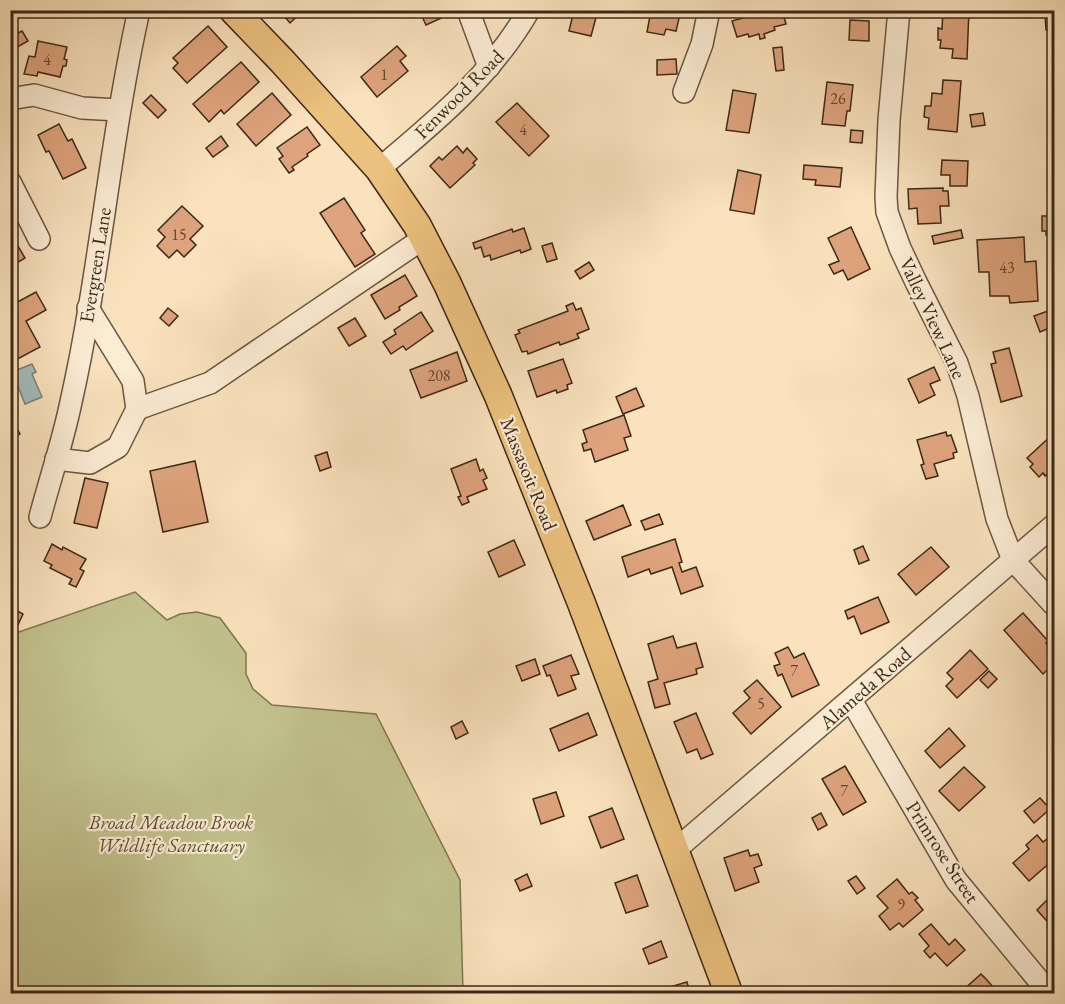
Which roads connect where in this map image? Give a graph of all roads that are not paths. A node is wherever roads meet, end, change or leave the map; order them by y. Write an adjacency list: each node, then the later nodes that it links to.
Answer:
1 (139, 10): 10 (street, Evergreen Lane)
2 (233, 10): 11 (main road, Massasoit Road)
3 (468, 10): 7 (street)
4 (529, 10): 7 (street, Fenwood Road)
5 (709, 10): 8 (street)
6 (899, 10): 20 (street, Valley View Lane)
7 (489, 67): 11 (street, Fenwood Road)
8 (684, 92)
9 (10, 99): 10 (street)
10 (119, 110): 15 (street, Evergreen Lane)
11 (379, 169): 14 (main road, Massasoit Road)
12 (10, 182): 13 (street)
13 (39, 238)
14 (424, 238): 16 (street); 23 (main road, Massasoit Road)
15 (88, 308): 16 (street); 17 (street, Evergreen Lane)
16 (137, 409): 17 (street)
17 (56, 459): 18 (street, Evergreen Lane)
18 (39, 517)
19 (1054, 525): 20 (street, Alameda Road)
20 (1013, 560): 21 (street, Valley View Lane); 22 (street, Alameda Road)
21 (1054, 605)
22 (851, 700): 23 (street, Alameda Road); 25 (street, Primrose Street)
23 (674, 851): 24 (main road, Massasoit Road)
24 (729, 993)
25 (1050, 993)

